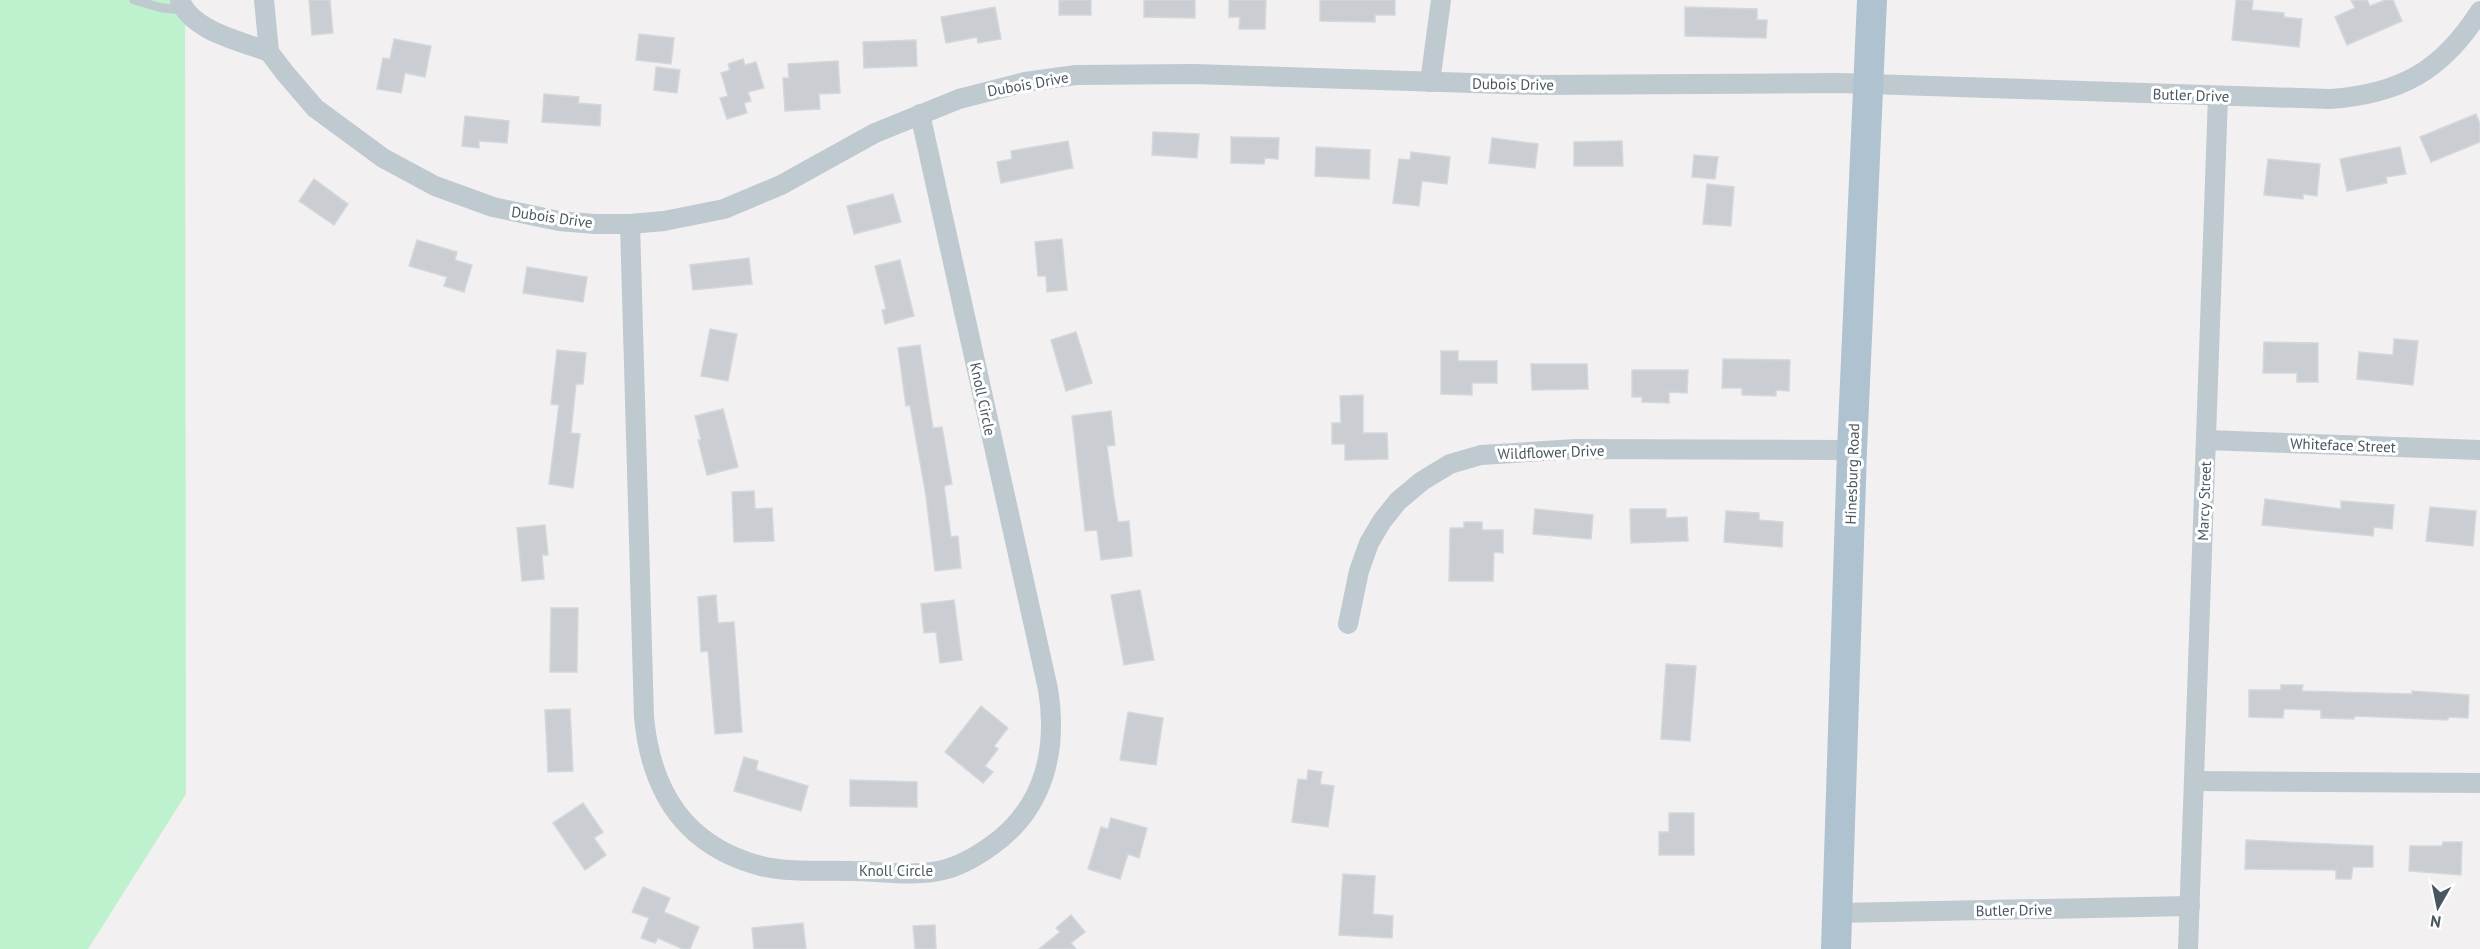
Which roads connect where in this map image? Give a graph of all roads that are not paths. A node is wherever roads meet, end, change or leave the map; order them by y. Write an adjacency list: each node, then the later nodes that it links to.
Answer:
1 (134, 0): 5 (lane)
2 (264, 0): 7 (street)
3 (1441, 0): 8 (street)
4 (1872, 0): 9 (main road, Hinesburg Road)
5 (182, 5): 7 (street)
6 (2480, 11): 10 (street, Butler Drive)
7 (269, 52): 12 (street, Dubois Drive)
8 (1430, 82): 9 (street, Dubois Drive); 11 (street, Dubois Drive)
9 (1869, 86): 10 (street, Butler Drive); 14 (main road, Hinesburg Road)
10 (2218, 96): 13 (street, Marcy Street)
11 (920, 114): 12 (street, Dubois Drive); 12 (street, Knoll Circle)
12 (630, 224)
13 (2206, 440): 15 (street, Whiteface Street); 17 (street, Marcy Street)
14 (1852, 450): 16 (street, Wildflower Drive); 20 (main road, Hinesburg Road)
15 (2480, 450)
16 (1347, 624)
17 (2194, 781): 18 (street); 19 (street, Marcy Street)
18 (2480, 783)
19 (2190, 906): 20 (street, Butler Drive); 22 (street, Marcy Street)
20 (1838, 913): 21 (main road, Hinesburg Road)
21 (1836, 949)
22 (2188, 949)

